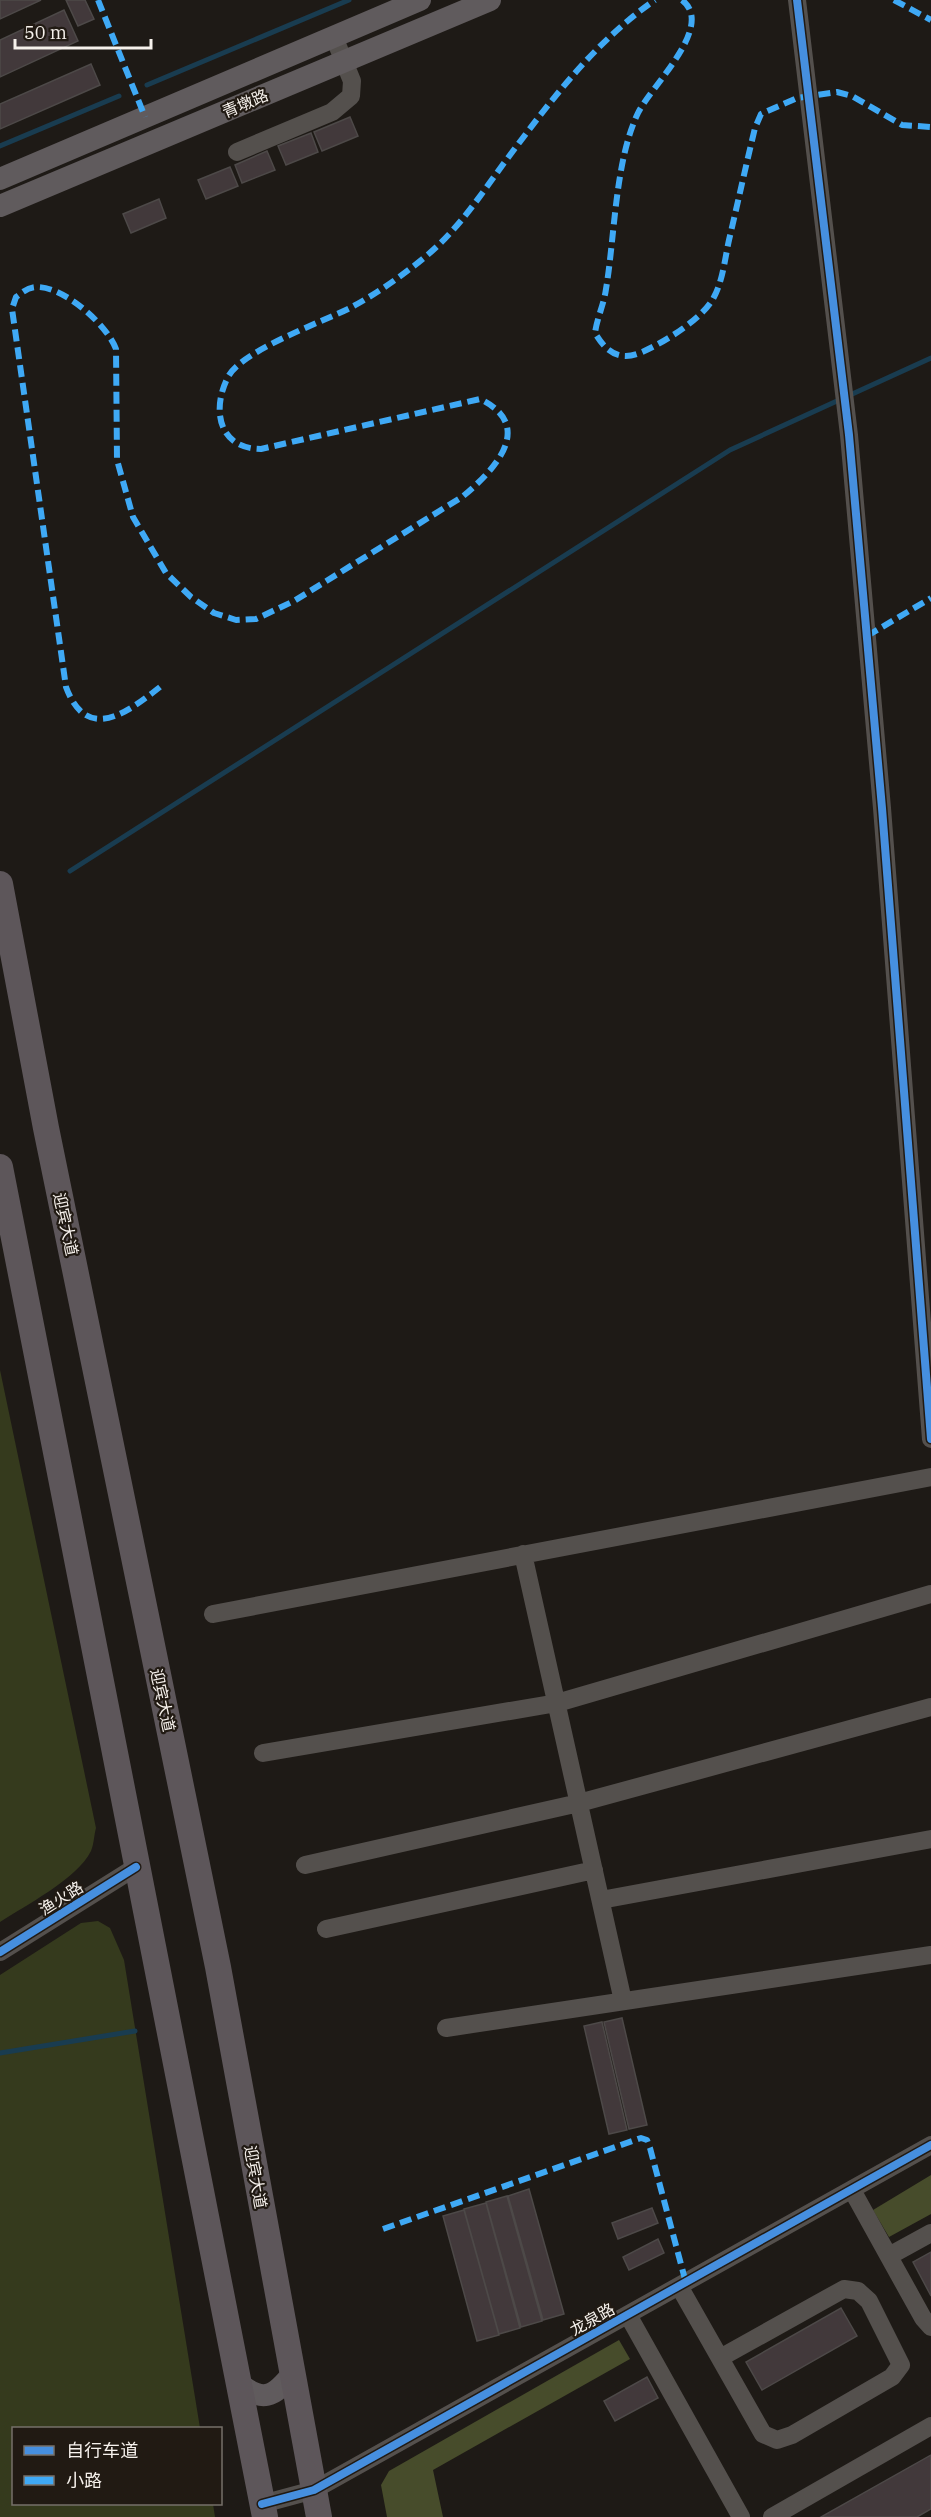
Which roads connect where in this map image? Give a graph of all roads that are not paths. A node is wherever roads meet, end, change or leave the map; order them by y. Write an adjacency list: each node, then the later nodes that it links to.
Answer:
1 (420, 0): 4 (main road, 青墩路)
2 (797, 0): 11 (street)
3 (486, 1): 5 (main road, 青墩路)
4 (334, 37): 5 (street); 7 (main road, 青墩路)
5 (344, 62): 6 (street); 8 (main road, 青墩路)
6 (237, 152)
7 (0, 179)
8 (0, 206)
9 (0, 884): 38 (highway, 迎宾大道)
10 (0, 1167): 22 (highway)
11 (931, 1439)
12 (931, 1477): 13 (street)
13 (524, 1554): 15 (street); 16 (street)
14 (931, 1594): 16 (street)
15 (213, 1614)
16 (557, 1702): 18 (street); 19 (street)
17 (931, 1707): 19 (street)
18 (263, 1753)
19 (579, 1803): 21 (street); 23 (street)
20 (931, 1839): 24 (street)
21 (305, 1865)
22 (136, 1867): 26 (street, 渔火路); 39 (highway)
23 (594, 1870): 24 (street); 25 (street)
24 (601, 1900): 28 (street)
25 (326, 1929)
26 (0, 1952)
27 (931, 1955): 28 (street)
28 (624, 2001): 29 (street)
29 (446, 2028)
30 (931, 2145): 31 (street, 龙泉路)
31 (852, 2190): 33 (street); 34 (street, 龙泉路)
32 (931, 2233): 33 (street)
33 (889, 2256): 36 (street)
34 (679, 2286): 35 (street, 龙泉路); 37 (street)
35 (628, 2315): 41 (street, 龙泉路); 44 (street)
36 (931, 2327)
37 (720, 2358): 37 (street)
38 (292, 2373): 39 (main road); 41 (highway, 迎宾大道)
39 (237, 2382): 42 (highway)
40 (931, 2426): 45 (street)
41 (314, 2490): 42 (street, 龙泉路); 43 (highway, 迎宾大道)
42 (263, 2511)
43 (319, 2517)
44 (741, 2517)
45 (772, 2517)

